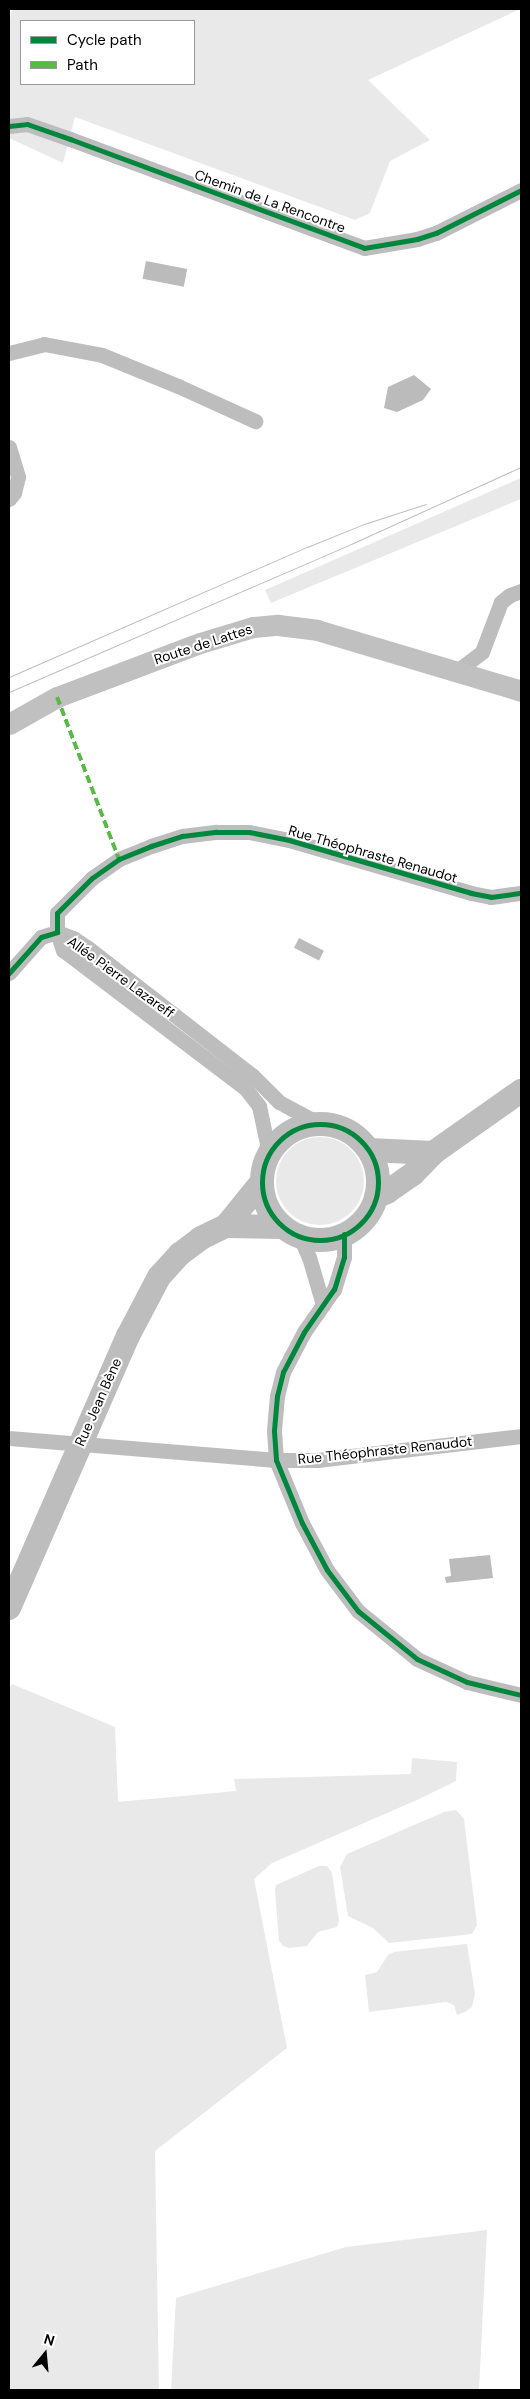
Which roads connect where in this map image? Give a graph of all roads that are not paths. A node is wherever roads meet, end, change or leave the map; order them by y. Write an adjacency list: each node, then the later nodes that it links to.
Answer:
1 (9, 126): 2 (street, Chemin de La Rencontre)
2 (521, 190)
3 (9, 353): 4 (street)
4 (255, 421)
5 (9, 447): 6 (street)
6 (9, 500)
7 (521, 591): 8 (street)
8 (457, 671): 9 (street, Route de Lattes); 10 (street, Route de Lattes)
9 (521, 691)
10 (9, 724)
11 (521, 893): 12 (street, Rue Théophraste Renaudot)
12 (57, 932): 13 (street); 14 (street, Allée Pierre Lazareff)
13 (9, 973)
14 (218, 1059): 16 (street, Allée Pierre Lazareff); 18 (street, Allée Pierre Lazareff)
15 (521, 1091): 19 (main road)
16 (318, 1123): 17 (main road); 18 (main road)
17 (369, 1150): 19 (main road); 21 (main road)
18 (269, 1153): 20 (main road)
19 (433, 1153): 21 (main road)
20 (261, 1183): 22 (main road, Rue Jean Bène); 23 (main road)
21 (376, 1197): 24 (main road)
22 (226, 1226): 23 (main road, Rue Jean Bène); 29 (main road, Rue Jean Bène)
23 (291, 1231): 24 (main road); 25 (street)
24 (344, 1234): 25 (street)
25 (323, 1305): 28 (street)
26 (521, 1436): 28 (street, Rue Théophraste Renaudot)
27 (9, 1438): 28 (street, Rue Théophraste Renaudot)
28 (276, 1460): 30 (street)
29 (9, 1608)
30 (521, 1695)

